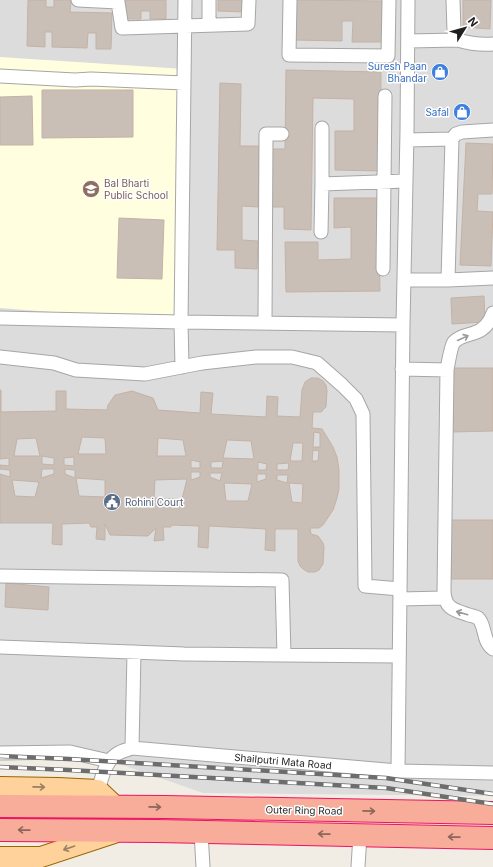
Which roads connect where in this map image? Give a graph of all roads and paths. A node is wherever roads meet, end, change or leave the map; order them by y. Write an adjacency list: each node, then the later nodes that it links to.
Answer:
1 (78, 0): 10 (street)
2 (185, 0): 10 (street)
3 (209, 0): 9 (street)
4 (249, 0): 9 (street)
5 (290, 0): 6 (street)
6 (389, 0)
7 (408, 0): 12 (street)
8 (453, 0): 11 (street)
9 (209, 25): 10 (street)
10 (185, 27): 15 (street)
11 (458, 40): 12 (street); 13 (street)
12 (408, 41): 21 (street)
13 (493, 44)
14 (0, 76): 15 (street)
15 (184, 83): 32 (street)
16 (385, 96): 23 (street)
17 (322, 128): 24 (street)
18 (493, 130): 20 (street)
19 (282, 134): 33 (street)
20 (452, 139): 21 (street); 29 (street)
21 (407, 140): 22 (street)
22 (406, 181): 23 (street); 28 (street)
23 (384, 182): 24 (street); 26 (street)
24 (322, 184): 25 (street)
25 (321, 232)
26 (383, 269)
27 (493, 278): 29 (street)
28 (404, 280): 29 (street); 34 (street)
29 (448, 280)
30 (493, 313): 38 (street, one-way to 30)
31 (0, 318): 32 (street)
32 (181, 322): 33 (street); 36 (street)
33 (266, 323): 34 (street)
34 (403, 325): 37 (street)
35 (0, 357): 36 (street)
36 (182, 367): 40 (street)
37 (402, 369): 38 (street); 40 (street)
38 (447, 370): 41 (street)
39 (0, 576): 45 (street)
40 (400, 594): 41 (street); 46 (street)
41 (444, 598): 43 (street, one-way to 41)
42 (0, 647): 44 (street)
43 (493, 649)
44 (134, 652): 45 (street); 47 (street)
45 (284, 655): 46 (street)
46 (399, 656): 50 (street)
47 (132, 748): 49 (street, Shailputri Mata Road); 50 (street, Shailputri Mata Road)
48 (0, 753): 49 (street)
49 (109, 760): 53 (street)
50 (398, 771): 51 (street, Shailputri Mata Road)
51 (493, 773)
52 (0, 787): 53 (main road, one-way to 53)
53 (98, 790): 55 (main road)
54 (0, 806): 55 (highway, Outer Ring Road)
55 (116, 807): 56 (highway, Outer Ring Road, one-way to 56)
56 (493, 813)
57 (0, 830): 58 (highway, one-way to 57)
58 (119, 831): 59 (highway); 62 (main road, one-way to 62)
59 (201, 832): 60 (highway, one-way to 59); 63 (street)
60 (360, 835): 61 (highway, one-way to 60); 64 (street)
61 (493, 838)
62 (0, 857)
63 (203, 867)
64 (358, 867)

